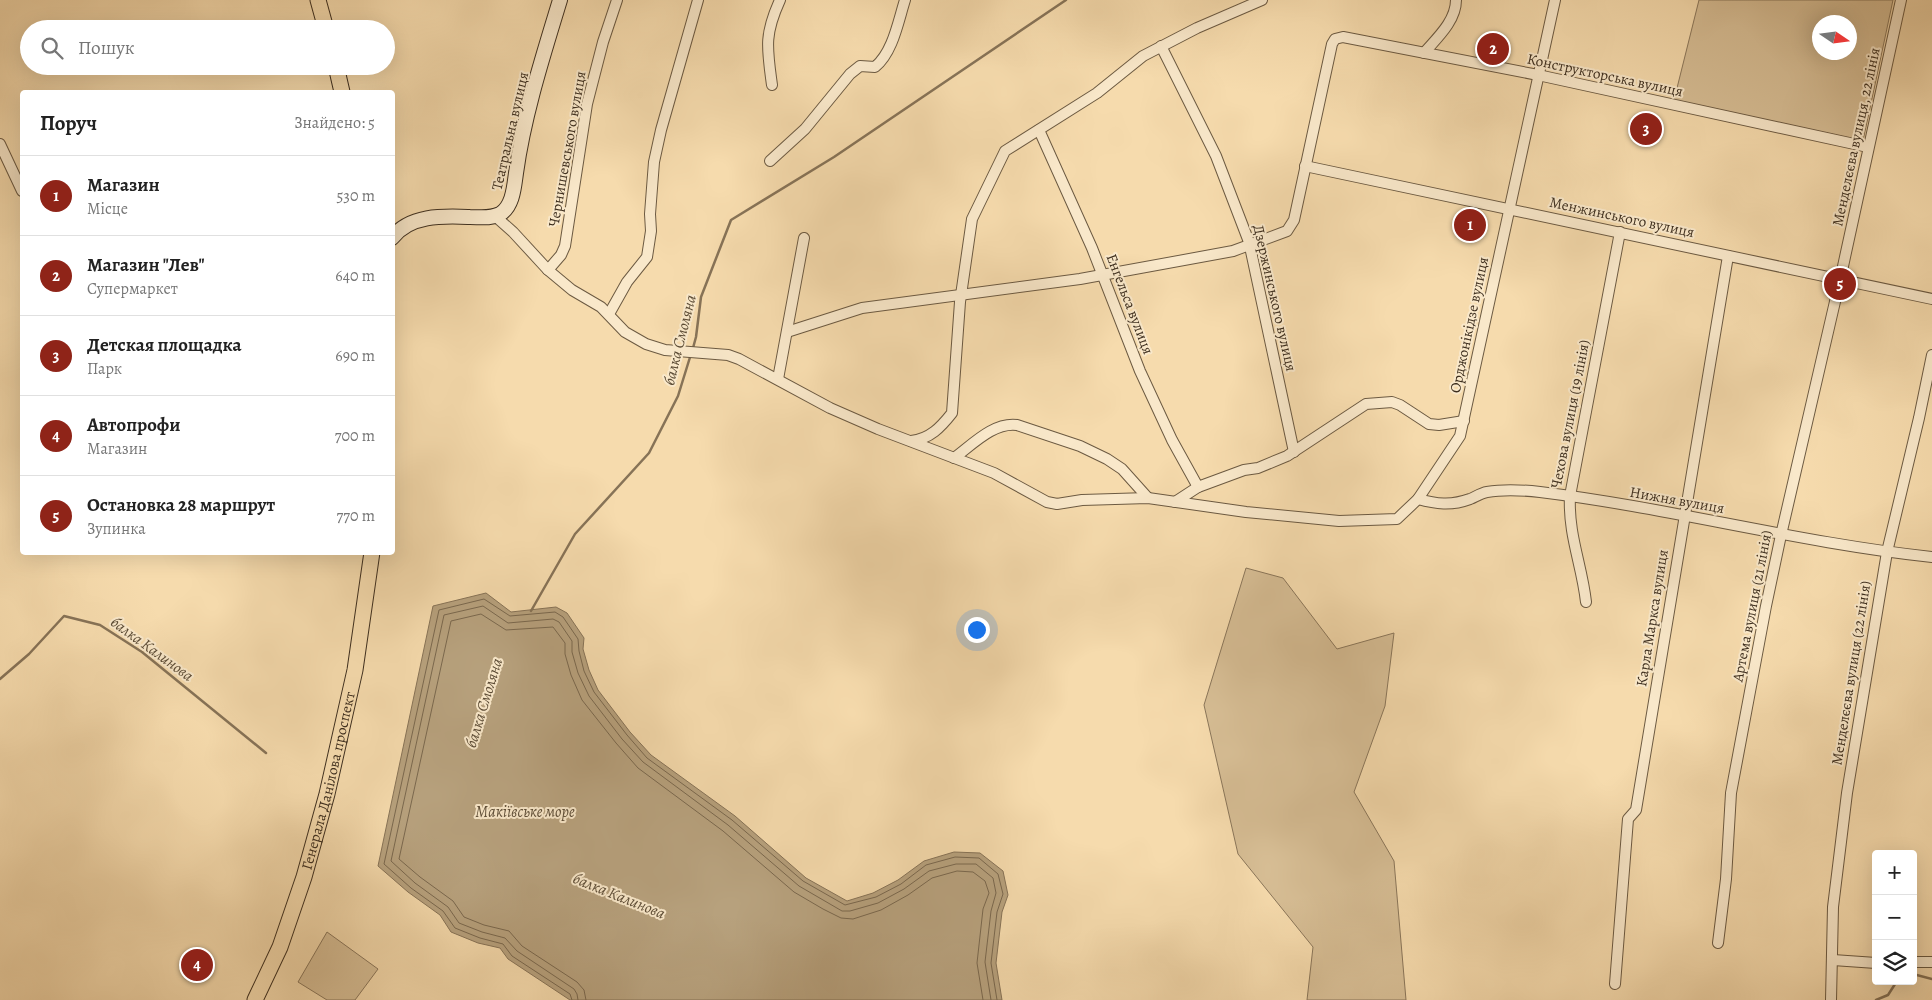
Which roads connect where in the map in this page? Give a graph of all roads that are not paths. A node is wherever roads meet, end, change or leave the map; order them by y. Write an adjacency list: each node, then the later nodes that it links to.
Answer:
1 (318, 0): 11 (main road)
2 (560, 0): 25 (street, Театральна вулиця)
3 (618, 0): 31 (street, Чернишевського вулиця)
4 (698, 0): 36 (street)
5 (780, 0): 16 (street)
6 (905, 0): 21 (street)
7 (1262, 0): 12 (street)
8 (1456, 0): 13 (street)
9 (1555, 0): 15 (street, Орджонікідзе вулиця)
10 (1901, 0): 20 (street, Менделєєва вулиця, 22 лінія)
11 (324, 20)
12 (1161, 46): 18 (street); 29 (street, Дзержинського вулиця)
13 (1424, 53): 15 (street, Конструкторська вулиця); 22 (street, Конструкторська вулиця)
14 (338, 75): 17 (main road)
15 (1538, 75): 20 (street, Конструкторська вулиця); 24 (street, Орджонікідзе вулиця)
16 (772, 84)
17 (342, 90)
18 (1039, 130): 32 (street, Енгельса вулиця); 34 (street)
19 (0, 144): 23 (street)
20 (1868, 147): 33 (street, Менделєєва вулиця, 22 лінія)
21 (770, 161)
22 (1306, 166): 24 (street, Менжинського вулиця); 29 (street)
23 (20, 187)
24 (1510, 208): 26 (street, Менжинського вулиця); 40 (street, Орджонікідзе вулиця)
25 (495, 216): 27 (street); 31 (street, Орджонікідзе вулиця)
26 (1620, 232): 30 (street, Менжинського вулиця); 45 (street, Чехова вулиця (19 лiнiя))
27 (395, 235)
28 (804, 238): 37 (street)
29 (1250, 244): 32 (street); 42 (street, Дзержинського вулиця)
30 (1728, 256): 33 (street, Менжинського вулиця); 49 (street, Карла Маркса вулиця)
31 (548, 270): 36 (street, Орджонікідзе вулиця)
32 (1102, 274): 34 (street); 44 (street, Енгельса вулиця)
33 (1840, 280): 35 (street, Менжинського вулиця); 50 (street, Артема вулиця (21 лiнiя))
34 (961, 294): 37 (street); 41 (street)
35 (1932, 299)
36 (609, 314): 39 (street, Орджонікідзе вулиця)
37 (787, 332): 39 (street)
38 (1932, 355): 51 (street, Менделєєва вулиця (22 лiнiя))
39 (778, 379): 41 (street, Орджонікідзе вулиця)
40 (1464, 421): 42 (street); 47 (street, Орджонікідзе вулиця)
41 (911, 441): 43 (street, Орджонікідзе вулиця)
42 (1294, 452): 44 (street)
43 (954, 458): 46 (street, Орджонікідзе вулиця); 46 (street)
44 (1198, 487): 48 (street)
45 (1570, 496): 47 (street, Нижня вулиця); 49 (street, Нижня вулиця); 54 (street, Чехова вулиця (19 лiнiя))
46 (1148, 498): 48 (street, Орджонікідзе вулиця)
47 (1418, 499): 48 (street, Орджонікідзе вулиця)
48 (1175, 502)
49 (1684, 516): 50 (street, Нижня вулиця); 60 (street, Карла Маркса вулиця)
50 (1781, 535): 51 (street, Нижня вулиця); 55 (street, Артема вулиця (21 лiнiя))
51 (1887, 552): 53 (street, Нижня вулиця); 56 (street, Менделєєва вулиця (22 лiнiя))
52 (372, 555): 61 (main road, Генерала Данілова проспект)
53 (1932, 557)
54 (1586, 602)
55 (1718, 943)
56 (1833, 960): 59 (street); 62 (street, Менделєєва вулиця (22 лiнiя))
57 (1917, 962): 58 (street)
58 (1932, 962)
59 (1872, 963)
60 (1615, 984)
61 (255, 1000)
62 (1830, 1000)

